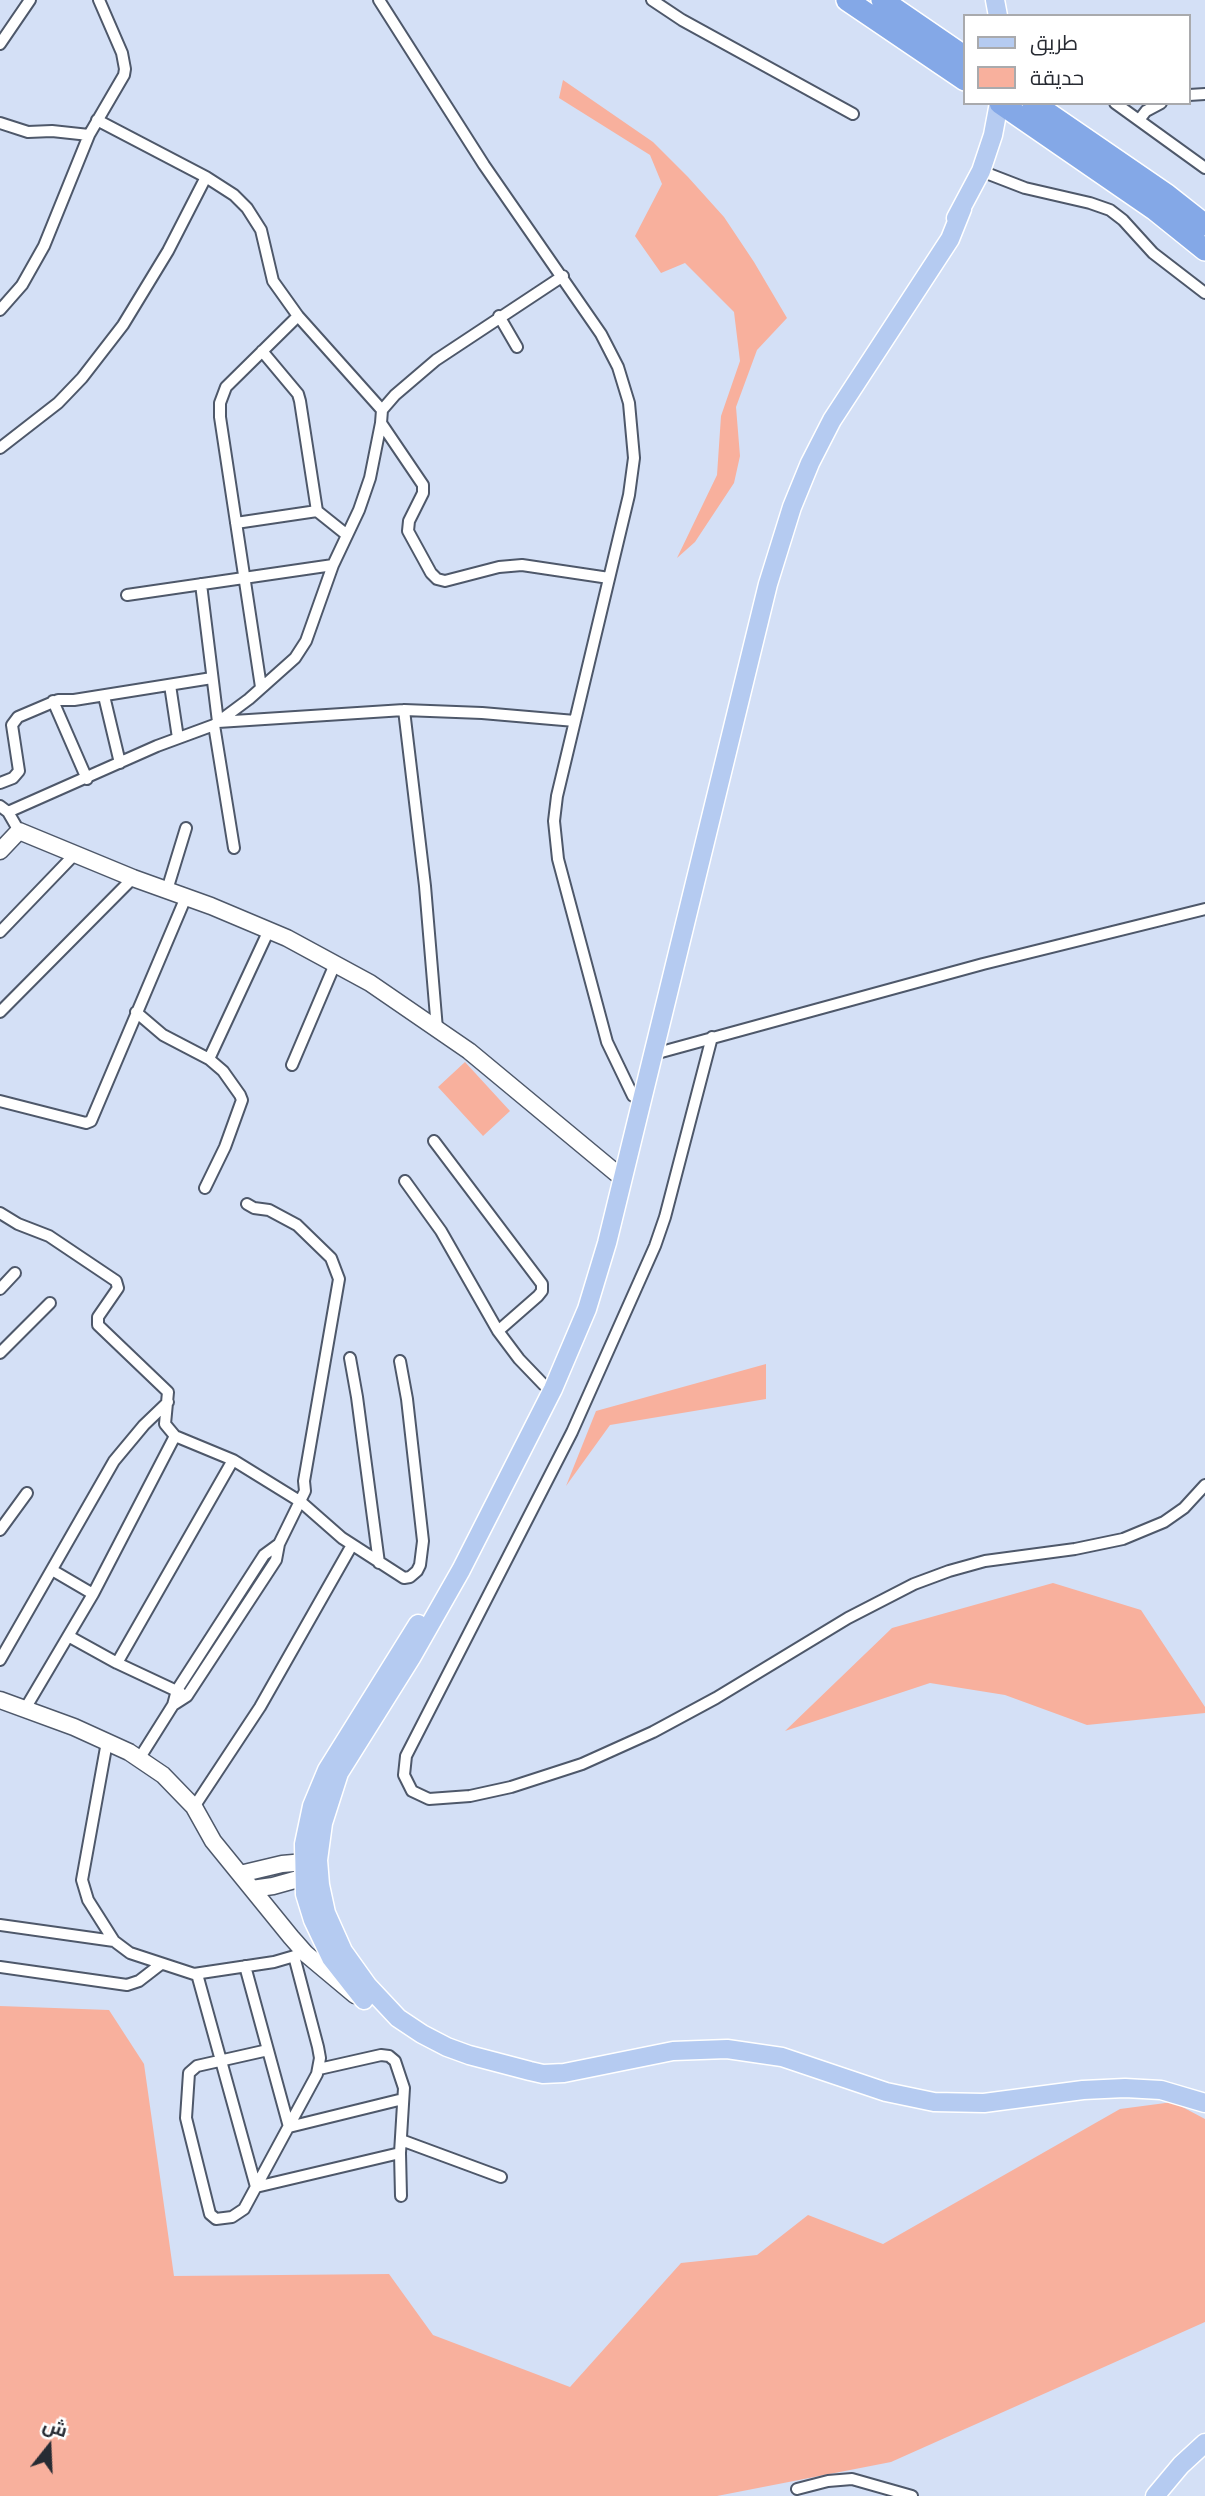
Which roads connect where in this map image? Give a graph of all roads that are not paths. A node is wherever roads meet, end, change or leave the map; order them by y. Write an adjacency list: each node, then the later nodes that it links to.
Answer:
1 (30, 0): 7 (street)
2 (99, 0): 16 (street)
3 (379, 0): 26 (street)
4 (652, 0): 15 (street)
5 (847, 0): 9 (highway)
6 (882, 0): 8 (highway)
7 (0, 44)
8 (964, 56)
9 (964, 79)
10 (999, 105): 21 (main road)
11 (1002, 105): 25 (highway)
12 (1036, 105): 24 (highway)
13 (1118, 105): 17 (street)
14 (1157, 105): 17 (street)
15 (853, 114)
16 (97, 120): 19 (street); 22 (street)
17 (1139, 120): 20 (street)
18 (0, 123): 19 (street)
19 (89, 135): 28 (street)
20 (1205, 168)
21 (981, 171): 23 (main road); 27 (street)
22 (206, 177): 29 (street); 35 (street)
23 (962, 209): 72 (main road); 75 (main road)
24 (1205, 225)
25 (1205, 250)
26 (563, 276): 30 (street); 41 (street)
27 (1205, 293)
28 (0, 310)
29 (298, 316): 32 (street); 33 (street)
30 (499, 316): 31 (street); 33 (street)
31 (517, 347)
32 (262, 351): 36 (street); 37 (street)
33 (382, 410): 34 (street)
34 (381, 424): 38 (street); 41 (street)
35 (0, 448)
36 (317, 511): 37 (street); 38 (street)
37 (236, 523): 40 (street)
38 (347, 536): 39 (street)
39 (333, 565): 40 (street); 46 (street)
40 (244, 577): 42 (street); 46 (street)
41 (609, 578): 50 (street)
42 (201, 584): 43 (street); 44 (street)
43 (127, 596)
44 (212, 678): 45 (street); 51 (street)
45 (170, 685): 47 (street); 52 (street)
46 (261, 687): 51 (street)
47 (104, 696): 48 (street); 53 (street)
48 (54, 701): 54 (street); 55 (street)
49 (404, 710): 50 (street); 51 (street); 70 (street)
50 (575, 721): 75 (street)
51 (216, 724): 52 (street); 58 (street)
52 (178, 738): 53 (street)
53 (120, 763): 54 (street)
54 (87, 779): 56 (street)
55 (0, 783)
56 (12, 815): 59 (street); 60 (street)
57 (186, 828): 62 (street)
58 (234, 848)
59 (0, 850)
60 (75, 853): 61 (street); 66 (street)
61 (133, 878): 62 (street); 68 (street)
62 (167, 890): 63 (street)
63 (186, 897): 65 (street); 69 (street)
64 (1205, 909): 71 (street)
65 (268, 930): 67 (street); 73 (street)
66 (0, 932)
67 (335, 964): 70 (street); 74 (street)
68 (0, 1012)
69 (136, 1012): 73 (street); 76 (street)
70 (438, 1029): 79 (street)
71 (712, 1037): 72 (street); 96 (street)
72 (654, 1054): 113 (main road)
73 (209, 1059): 82 (street)
74 (292, 1065)
75 (633, 1096): 78 (main road)
76 (0, 1101)
77 (434, 1141): 88 (street)
78 (621, 1153): 79 (street); 80 (main road)
79 (598, 1158): 80 (street)
80 (616, 1173): 92 (main road)
81 (405, 1181): 88 (street)
82 (205, 1188)
83 (247, 1204): 98 (street)
84 (0, 1213): 93 (street)
85 (15, 1273): 86 (street)
86 (0, 1289)
87 (50, 1303): 89 (street)
88 (498, 1331): 92 (street)
89 (0, 1353)
90 (350, 1359): 101 (street)
91 (400, 1361): 101 (street)
92 (544, 1385): 113 (main road)
93 (168, 1402): 94 (street); 102 (street)
94 (175, 1436): 95 (street); 103 (street)
95 (233, 1460): 98 (street); 106 (street)
96 (1205, 1485)
97 (27, 1493): 99 (street)
98 (300, 1502): 100 (street); 107 (street)
99 (0, 1530)
100 (352, 1545): 101 (street); 112 (street)
101 (379, 1563)
102 (52, 1570): 103 (street); 105 (street)
103 (93, 1594): 104 (street)
104 (70, 1637): 106 (street); 109 (street)
105 (0, 1660)
106 (117, 1663): 107 (street)
107 (182, 1693): 111 (street)
108 (0, 1700): 109 (street)
109 (25, 1709): 110 (street)
110 (107, 1742): 111 (street); 117 (street)
111 (139, 1759): 112 (street)
112 (194, 1808): 114 (street)
113 (311, 1868): 114 (street); 115 (street); 123 (main road); 127 (main road)
114 (240, 1874): 115 (street)
115 (252, 1889): 118 (street)
116 (0, 1924): 117 (street)
117 (114, 1941): 119 (street)
118 (300, 1955): 120 (street); 123 (street); 126 (street)
119 (162, 1964): 121 (street); 122 (street)
120 (245, 1965): 122 (street); 124 (street)
121 (0, 1967)
122 (197, 1974): 125 (street)
123 (369, 2005): 127 (main road)
124 (268, 2050): 125 (street); 130 (street)
125 (220, 2061): 134 (street); 134 (street)
126 (318, 2069): 128 (street); 130 (street)
127 (530, 2071): 129 (main road)
128 (403, 2099): 130 (street); 131 (street)
129 (1205, 2102)
130 (289, 2127): 134 (street)
131 (401, 2140): 132 (street); 133 (street)
132 (400, 2154): 134 (street); 135 (street)
133 (501, 2177)
134 (256, 2187)
135 (401, 2196)
136 (1205, 2443): 139 (main road)
137 (797, 2489): 138 (street)
138 (912, 2496)
139 (1155, 2496)

